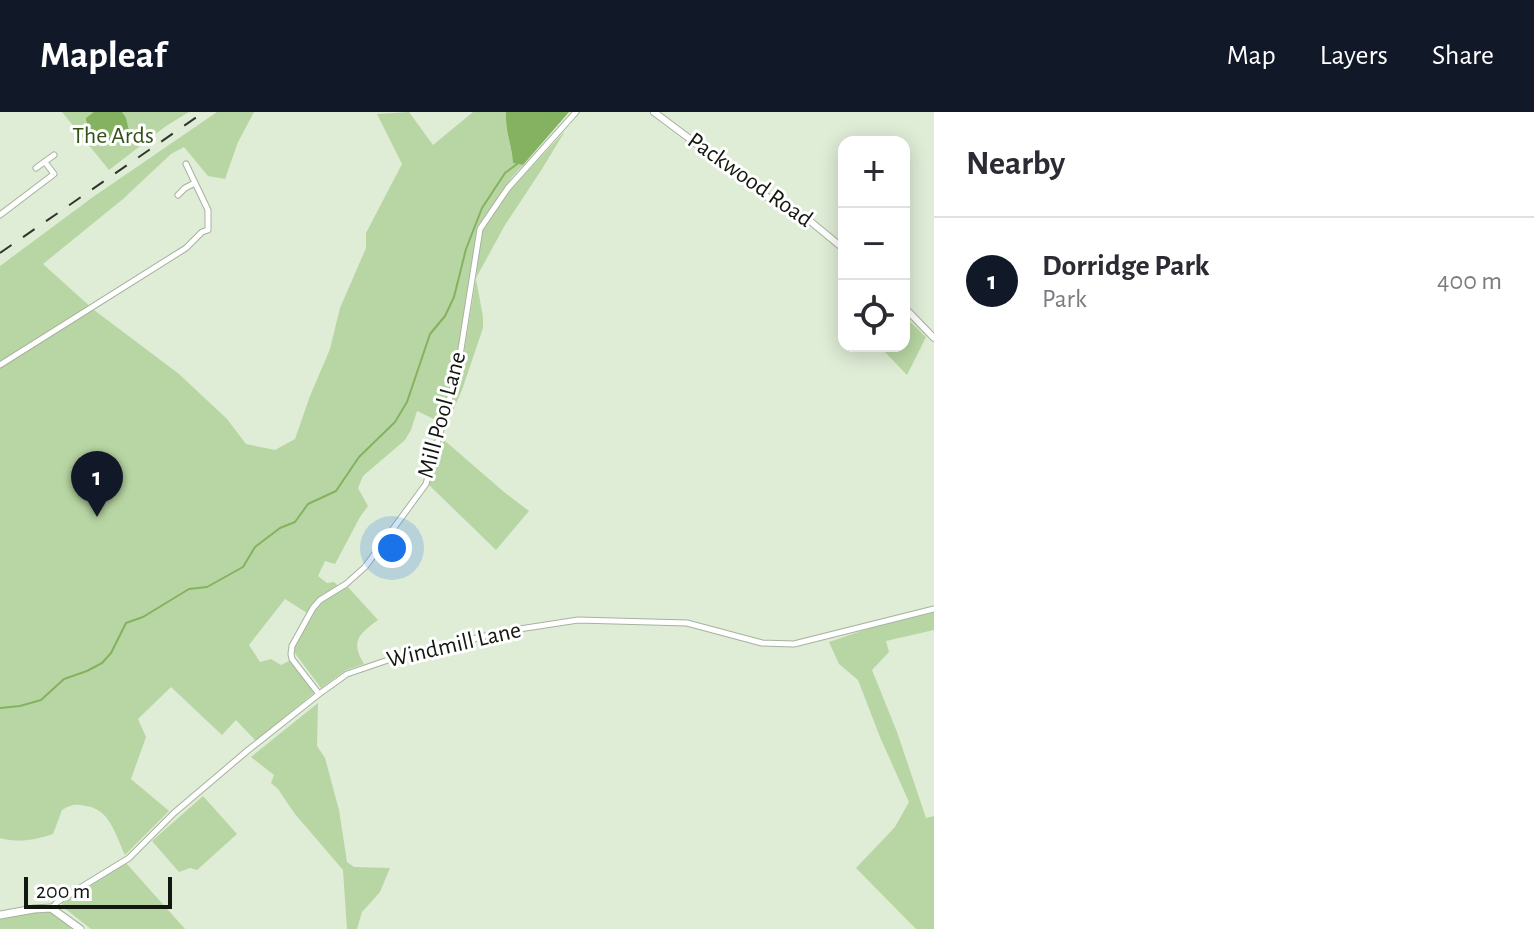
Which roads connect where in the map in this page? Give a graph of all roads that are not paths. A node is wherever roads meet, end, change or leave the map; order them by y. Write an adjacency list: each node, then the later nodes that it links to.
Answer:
1 (576, 112): 15 (street, Mill Pool Lane)
2 (654, 112): 10 (street, Packwood Road)
3 (54, 155): 4 (street)
4 (45, 162): 6 (street); 9 (street)
5 (186, 164): 7 (street)
6 (36, 168)
7 (195, 183): 8 (street); 13 (street)
8 (178, 195)
9 (0, 215)
10 (838, 244)
11 (910, 313): 12 (street)
12 (934, 338)
13 (0, 365)
14 (934, 609): 15 (street, Windmill Lane)
15 (319, 694): 16 (street, Windmill Lane)
16 (51, 908): 17 (main road); 18 (main road)
17 (0, 915)
18 (80, 929)

